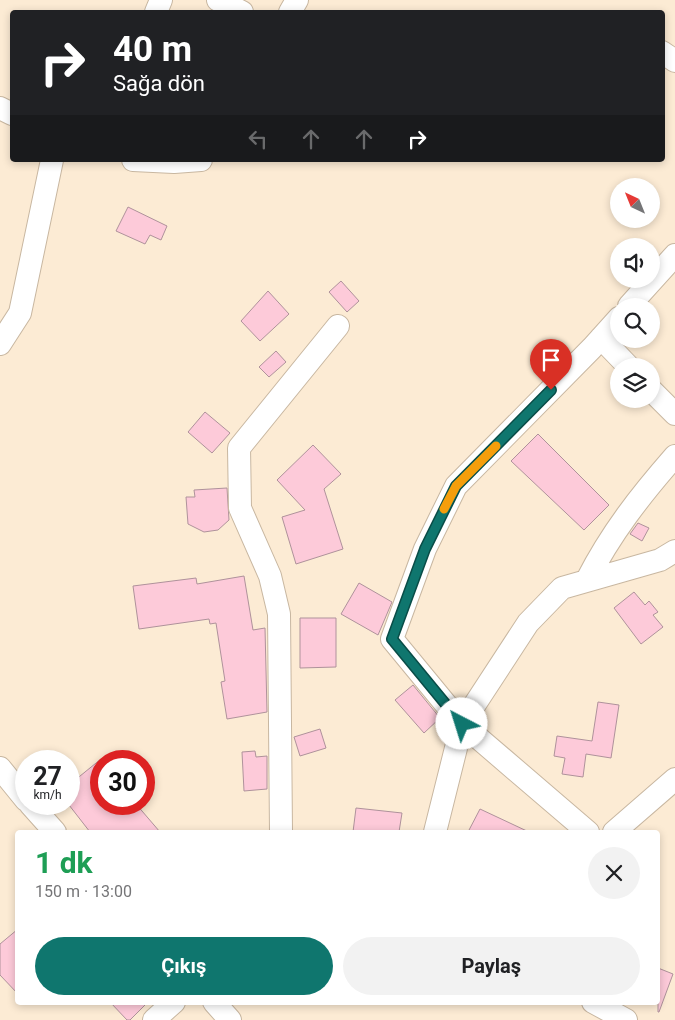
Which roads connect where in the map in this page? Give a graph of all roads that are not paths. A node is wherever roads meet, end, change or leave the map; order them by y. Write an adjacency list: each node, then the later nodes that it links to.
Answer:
1 (218, 0): 2 (street)
2 (238, 10)
3 (665, 54): 4 (street)
4 (675, 62)
5 (52, 162): 11 (street)
6 (675, 254): 7 (street)
7 (636, 298)
8 (338, 326): 24 (street)
9 (610, 328): 10 (street)
10 (601, 338): 12 (street); 18 (street)
11 (0, 344)
12 (620, 358)
13 (660, 399): 14 (street)
14 (675, 414)
15 (675, 456): 17 (street)
16 (675, 551): 17 (street)
17 (587, 580): 18 (street)
18 (462, 724): 25 (street); 26 (street)
19 (0, 768): 21 (street)
20 (675, 779): 27 (street)
21 (15, 786)
22 (40, 815): 23 (street)
23 (53, 830)
24 (281, 830)
25 (436, 830)
26 (586, 830)
27 (616, 830)
28 (171, 1005): 31 (street)
29 (217, 1005): 32 (street)
30 (598, 1005): 33 (street)
31 (154, 1020)
32 (230, 1020)
33 (626, 1020)

